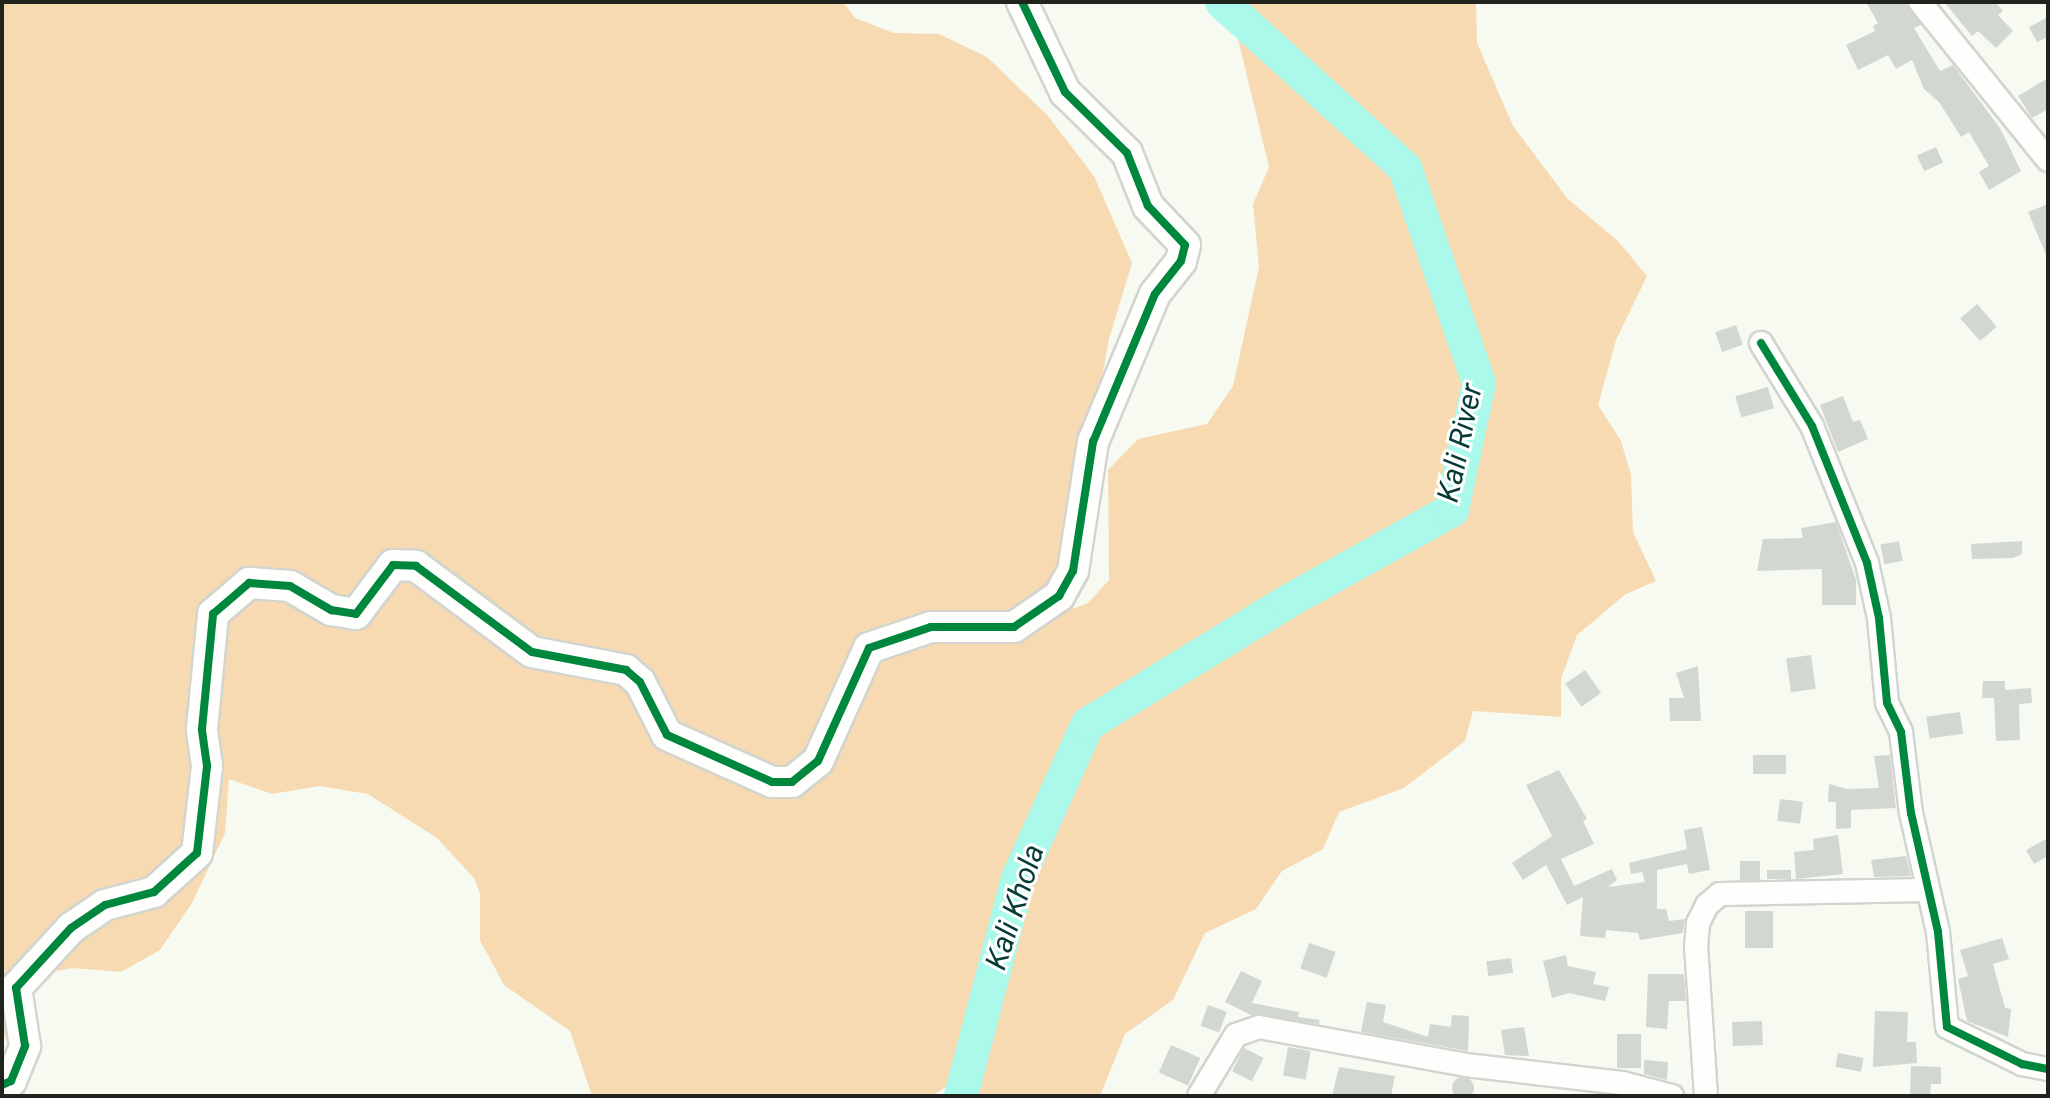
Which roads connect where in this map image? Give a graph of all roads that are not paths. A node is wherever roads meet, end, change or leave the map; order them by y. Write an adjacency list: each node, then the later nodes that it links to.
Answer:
1 (1022, 2): 7 (street)
2 (1920, 2): 3 (street)
3 (2048, 160)
4 (1761, 343): 5 (street)
5 (1927, 890): 6 (street); 11 (street)
6 (2048, 1069)
7 (2, 1085)
8 (1622, 1090): 9 (street); 10 (street)
9 (1199, 1096)
10 (1672, 1096)
11 (1706, 1096)

